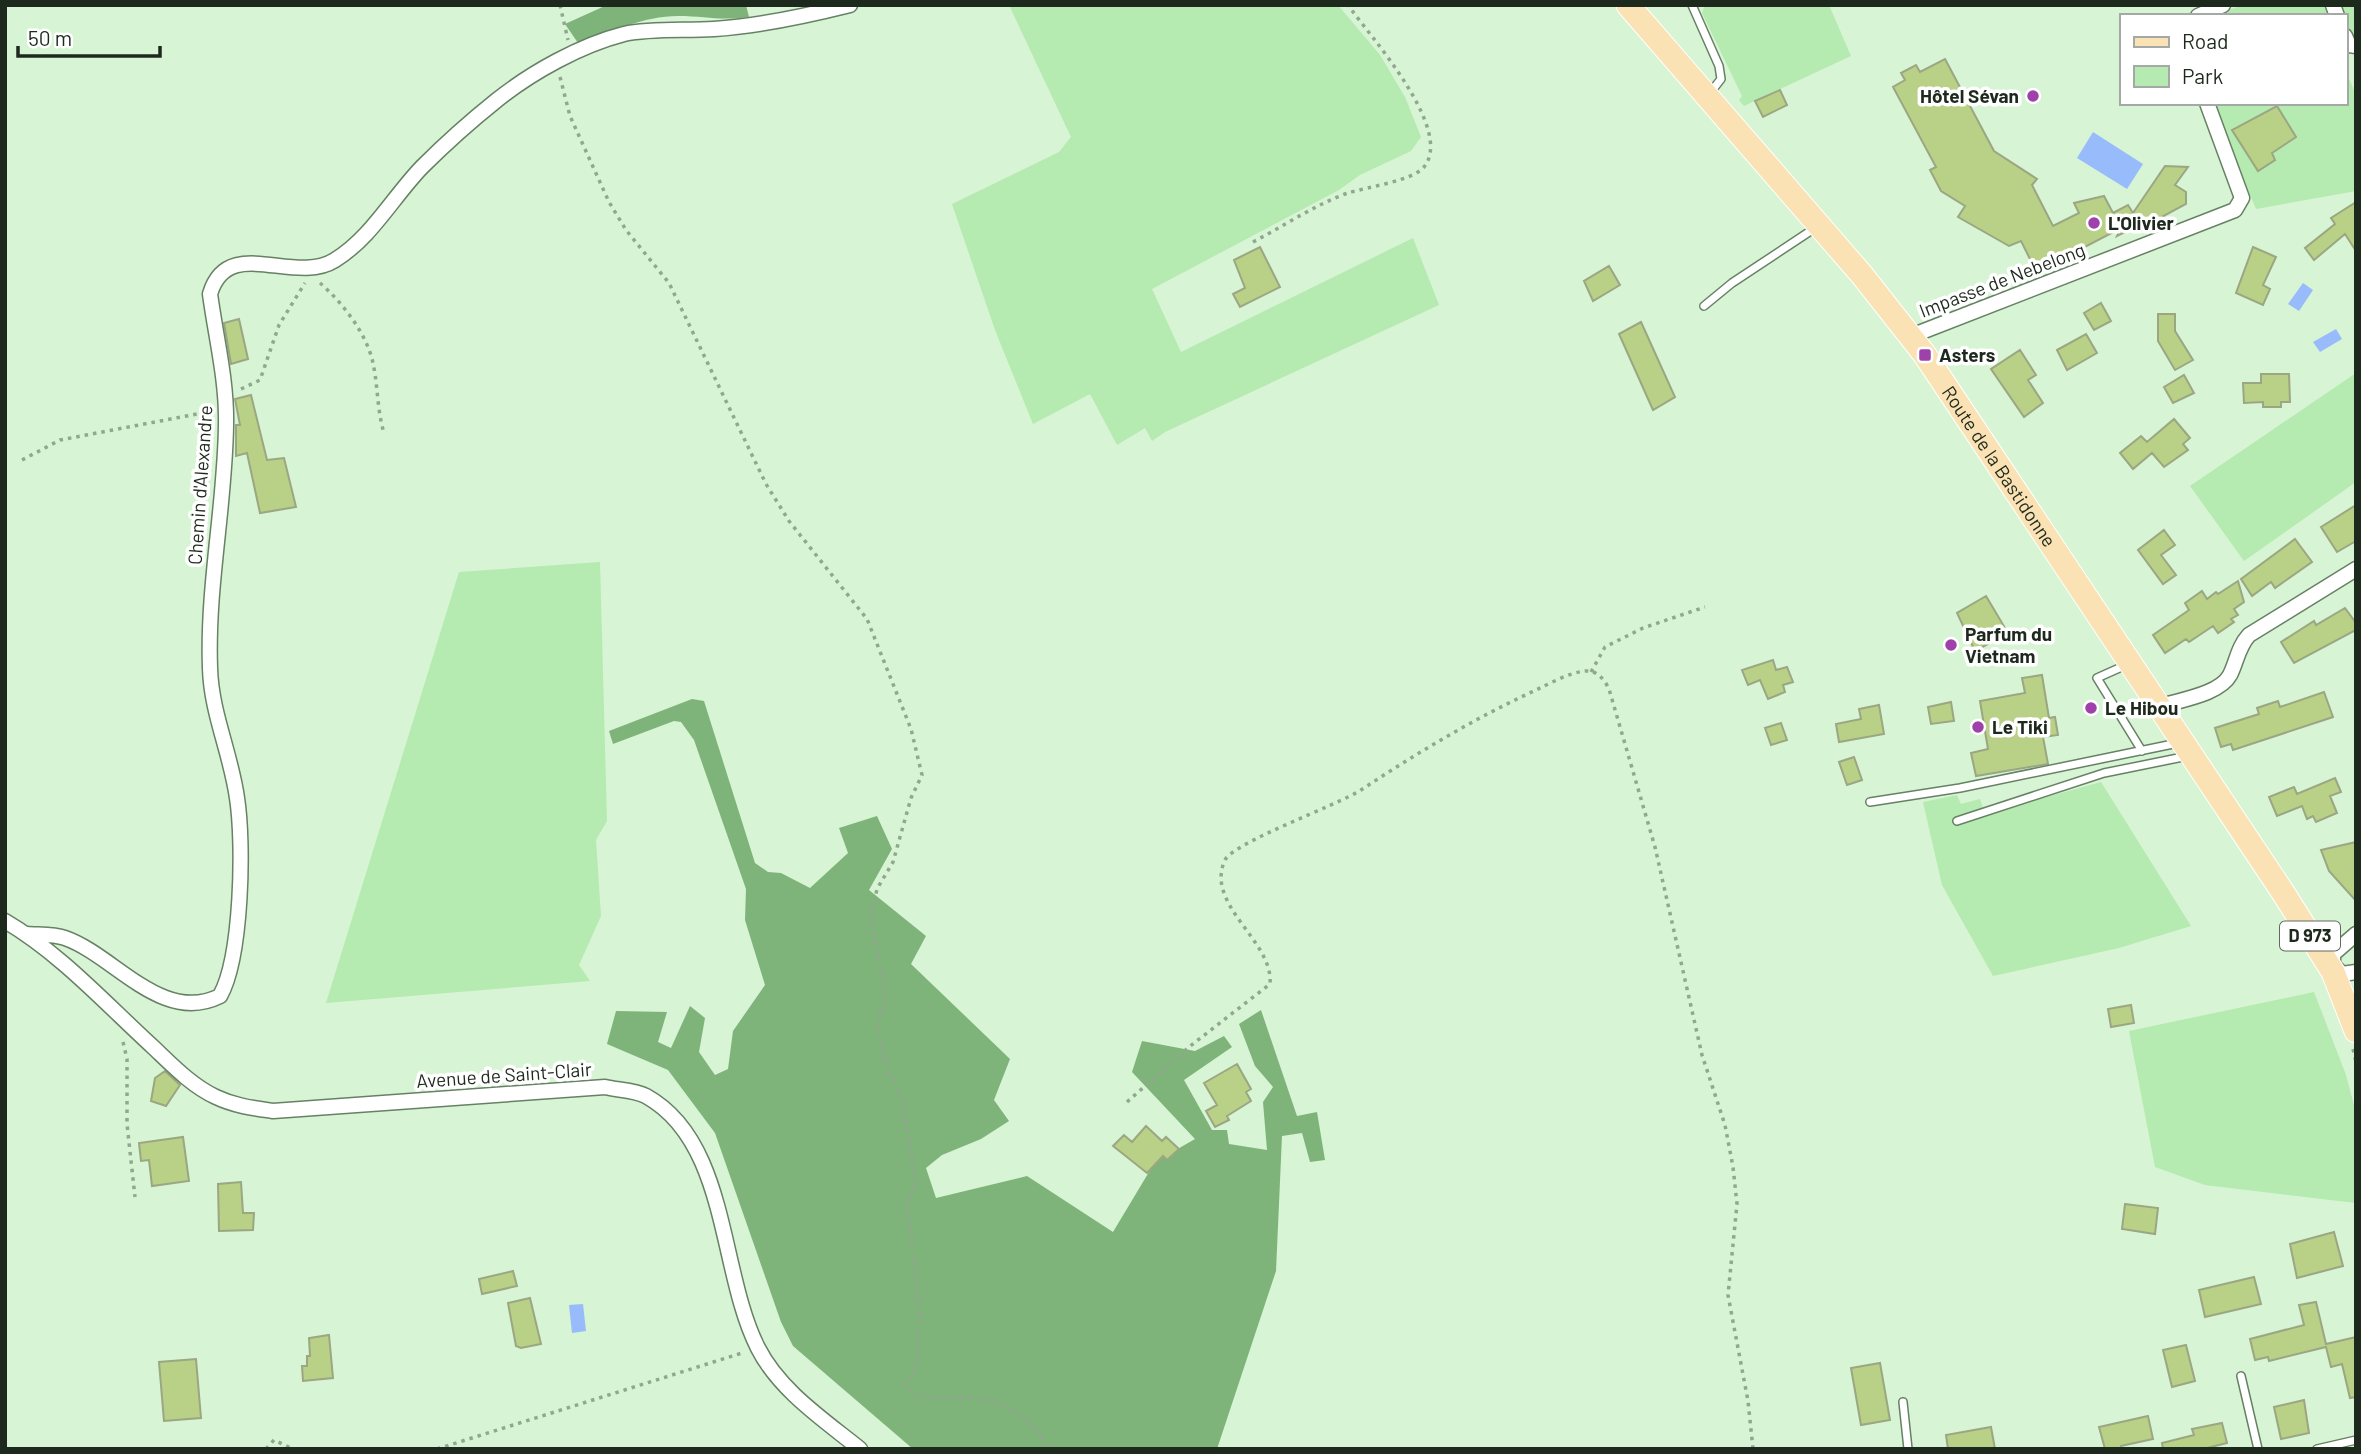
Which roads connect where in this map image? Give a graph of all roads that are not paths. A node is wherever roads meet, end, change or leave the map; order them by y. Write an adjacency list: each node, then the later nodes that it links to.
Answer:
1 (850, 5): 20 (street, Chemin d'Alexandre)
2 (1628, 5): 6 (main road, Route de la Bastidonne / D 973)
3 (1692, 5): 6 (lane)
4 (2222, 5): 5 (street)
5 (2202, 14)
6 (1706, 97): 8 (main road, Route de la Bastidonne / D 973)
7 (2208, 105): 10 (street, Impasse de Nebelong)
8 (1818, 225): 9 (lane); 10 (main road, Route de la Bastidonne / D 973)
9 (1704, 306)
10 (1911, 337): 12 (main road, Route de la Bastidonne / D 973)
11 (2356, 569): 13 (street)
12 (2129, 663): 13 (main road, Route de la Bastidonne / D 973); 15 (lane)
13 (2158, 707): 14 (main road, Route de la Bastidonne / D 973)
14 (2187, 749): 15 (lane); 16 (main road, Route de la Bastidonne / D 973); 18 (lane)
15 (2142, 751): 17 (lane)
16 (2210, 785): 22 (main road, Route de la Bastidonne / D 973); 22 (main road, Route de la Bastidonne / D 973)
17 (1870, 802)
18 (1957, 821)
19 (5, 921): 20 (street, Avenue de Saint-Clair)
20 (27, 934): 28 (street, Avenue de Saint-Clair)
21 (2356, 934): 22 (street)
22 (2339, 967): 23 (main road, Route de la Bastidonne / D 973); 24 (main road, Route de la Bastidonne / D 973)
23 (2356, 1006)
24 (2356, 1031)
25 (2241, 1376): 30 (lane)
26 (1903, 1402): 29 (lane)
27 (2356, 1440): 31 (lane)
28 (860, 1449)
29 (1908, 1449)
30 (2258, 1449)
31 (2317, 1449)

